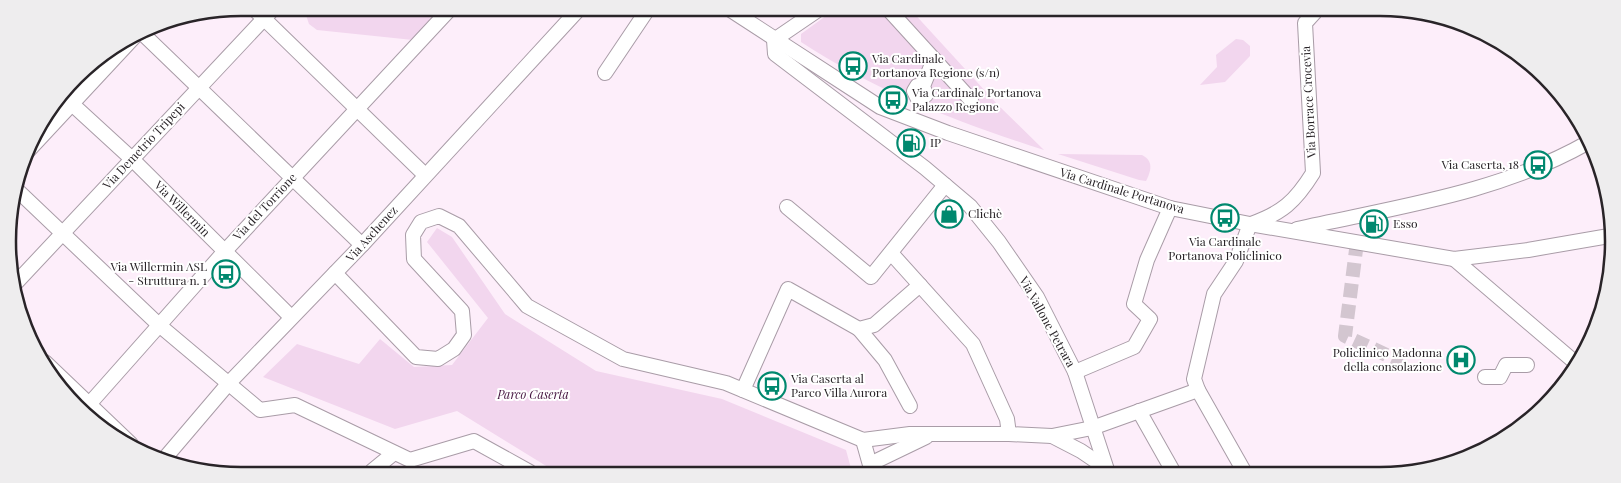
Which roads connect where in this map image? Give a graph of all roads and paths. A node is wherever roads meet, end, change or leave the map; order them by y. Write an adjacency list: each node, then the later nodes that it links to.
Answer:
1 (444, 16): 19 (street, Via del Torrione)
2 (572, 16): 24 (street, Via Aschenez)
3 (643, 16): 13 (street)
4 (739, 16): 10 (street, Via Cardinale Portanova)
5 (809, 16): 10 (street)
6 (895, 16): 12 (street)
7 (1311, 16): 31 (street, Via Borrace Crocevia)
8 (264, 18): 15 (street, Via Demetrio Tripepi); 19 (street)
9 (146, 37): 15 (street)
10 (774, 40): 18 (street, Via Cardinale Portanova); 21 (street, Via Vallone Petrara)
11 (122, 51): 17 (street)
12 (934, 59): 14 (street); 16 (street)
13 (605, 73)
14 (923, 86)
15 (199, 88): 23 (street, Via Demetrio Tripepi); 25 (street)
16 (970, 100)
17 (72, 104): 20 (street); 23 (street, Via Willermin)
18 (880, 107): 21 (street); 29 (street, Via Cardinale Portanova)
19 (358, 109): 24 (street); 25 (street, Via del Torrione)
20 (44, 133)
21 (878, 134): 26 (street, Via Vallone Petrara)
22 (1583, 145): 30 (street)
23 (132, 159): 33 (street, Via Demetrio Tripepi); 37 (street, Via Willermin)
24 (425, 174): 36 (street, Via Aschenez)
25 (292, 179): 36 (street); 37 (street, Via del Torrione)
26 (946, 186): 38 (street); 48 (street, Via Vallone Petrara)
27 (22, 195): 33 (street)
28 (787, 207): 38 (street)
29 (1170, 208): 31 (street, Via Cardinale Portanova); 48 (street)
30 (1341, 220): 32 (street); 35 (street)
31 (1250, 224): 32 (street, Via Cardinale Portanova); 52 (street)
32 (1289, 231): 35 (street, Via Cardinale Portanova)
33 (62, 234): 41 (street, Via Demetrio Tripepi); 44 (street)
34 (1605, 237): 39 (street, Via Cardinale Portanova)
35 (1357, 242): 39 (street, Via Cardinale Portanova)
36 (362, 245): 40 (street, Via Aschenez)
37 (224, 251): 43 (street, Via Willermin); 44 (street, Via del Torrione)
38 (891, 252): 42 (street)
39 (1454, 259): 46 (street)
40 (335, 273): 43 (street, Via Aschenez); 51 (street)
41 (20, 279)
42 (920, 285): 45 (street); 58 (street)
43 (292, 317): 50 (street, Via Aschenez)
44 (159, 325): 50 (street); 53 (street, Via del Torrione)
45 (860, 329): 51 (street); 54 (street)
46 (1572, 359)
47 (1527, 365): 49 (street)
48 (1075, 372): 56 (street, Via Vallone Petrara)
49 (1485, 376)
50 (228, 384): 61 (street); 62 (street, Via Aschenez)
51 (743, 390): 60 (street)
52 (1198, 390): 55 (street); 70 (street)
53 (87, 406)
54 (910, 406)
55 (1139, 411): 56 (street); 69 (street)
56 (1092, 428): 59 (street); 68 (street, Via Vallone Petrara)
57 (934, 434): 58 (street); 60 (street); 66 (street)
58 (1009, 434): 59 (street)
59 (1052, 436): 67 (street)
60 (863, 440): 65 (street)
61 (394, 453): 63 (street); 64 (street)
62 (169, 455)
63 (377, 467)
64 (521, 467)
65 (871, 467)
66 (873, 467)
67 (1102, 467)
68 (1106, 467)
69 (1171, 467)
70 (1242, 467)

